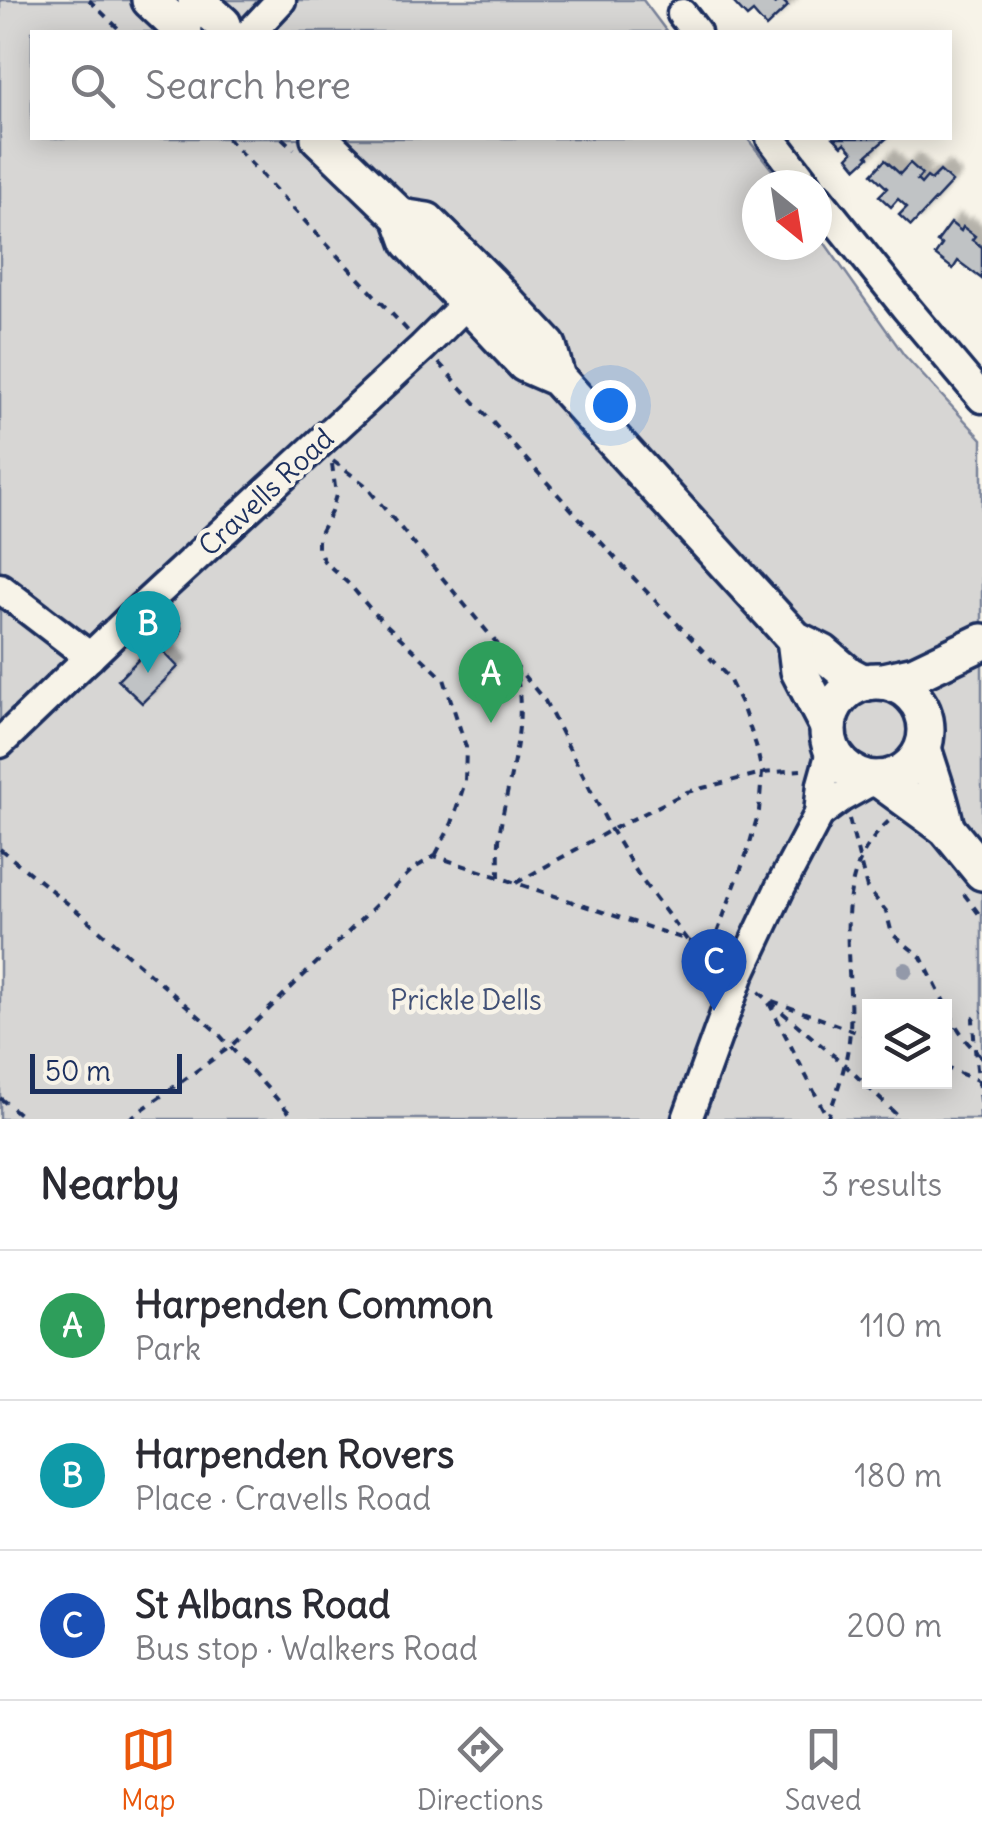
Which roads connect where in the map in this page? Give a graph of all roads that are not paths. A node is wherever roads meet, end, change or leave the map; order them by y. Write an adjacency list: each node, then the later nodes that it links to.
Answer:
1 (150, 0): 4 (main road)
2 (196, 0): 5 (main road)
3 (281, 0): 6 (street)
4 (182, 30)
5 (225, 30)
6 (253, 30)
7 (773, 140): 9 (street)
8 (307, 144): 11 (main road)
9 (796, 170)
10 (832, 216): 12 (street)
11 (478, 293): 14 (street, Cravells Road); 16 (main road)
12 (982, 398)
13 (0, 588): 18 (street)
14 (142, 607): 15 (street); 18 (street, Cravells Road)
15 (165, 629)
16 (795, 639): 19 (main road); 22 (main road)
17 (980, 644): 19 (main road); 20 (main road)
18 (90, 657): 21 (street, Cravells Road)
19 (874, 682): 20 (main road); 22 (main road)
20 (924, 734): 22 (main road); 23 (main road)
21 (0, 743)
22 (844, 774): 23 (main road); 25 (street)
23 (946, 828): 24 (main road)
24 (970, 879)
25 (687, 1119)

